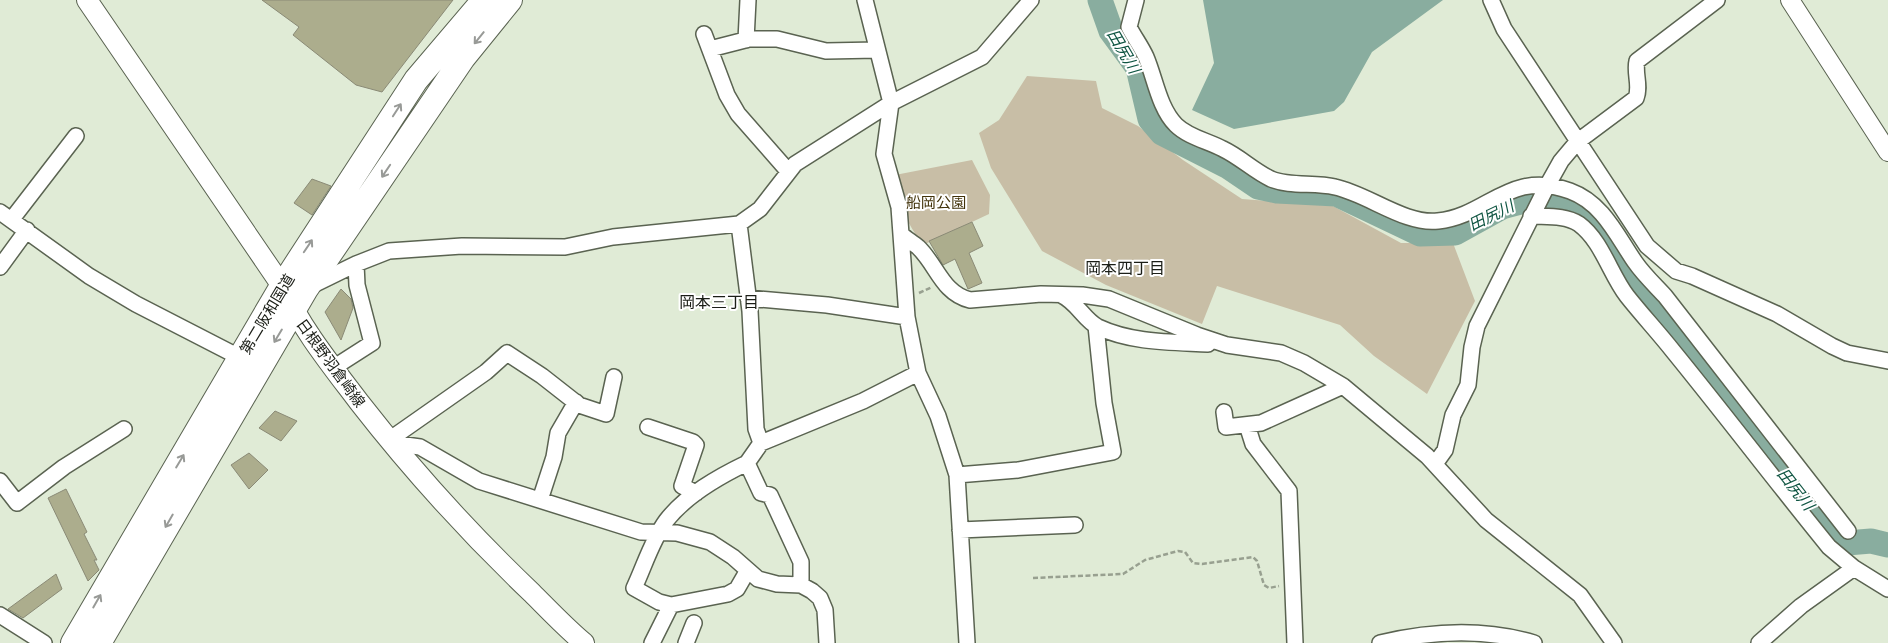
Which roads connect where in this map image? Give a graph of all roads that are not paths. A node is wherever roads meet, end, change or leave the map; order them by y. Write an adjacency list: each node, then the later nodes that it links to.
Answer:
1 (88, 0): 28 (main road, 日根野羽倉崎線)
2 (484, 0): 28 (highway, 第二阪和国道, one-way to 2)
3 (510, 0): 29 (highway, 第二阪和国道, one-way to 29)
4 (748, 0): 12 (street)
5 (865, 0): 14 (street)
6 (1031, 0): 15 (street)
7 (1136, 0): 20 (street)
8 (1491, 0): 17 (street)
9 (1717, 0): 17 (street)
10 (1790, 0): 18 (street)
11 (704, 34): 13 (street)
12 (746, 40): 13 (street); 14 (street)
13 (710, 49): 19 (street)
14 (877, 50): 15 (street)
15 (891, 104): 19 (street); 25 (street)
16 (76, 136): 21 (street)
17 (1577, 142): 20 (street); 37 (street)
18 (1888, 152)
19 (788, 171): 23 (street)
20 (1547, 186): 22 (street); 57 (street)
21 (6, 216): 24 (street)
22 (1531, 216): 50 (street); 59 (street)
23 (739, 224): 26 (street); 31 (street)
24 (27, 230): 27 (street); 36 (street)
25 (902, 235): 30 (street); 33 (street)
26 (356, 264): 29 (street); 38 (street)
27 (0, 266)
28 (282, 286): 32 (main road, 日根野羽倉崎線); 36 (highway, 第二阪和国道)
29 (306, 289): 32 (highway, 第二阪和国道)
30 (1060, 294): 34 (street); 35 (street)
31 (748, 298): 33 (street); 48 (street)
32 (293, 311): 38 (main road, 日根野羽倉崎線); 68 (highway, 第二阪和国道, one-way to 68)
33 (907, 317): 39 (street)
34 (1096, 326): 35 (street); 51 (street)
35 (1227, 345): 41 (street)
36 (241, 358): 67 (highway, 第二阪和国道, one-way to 36)
37 (1888, 360)
38 (333, 368): 47 (main road, 日根野羽倉崎線)
39 (918, 373): 48 (street); 51 (street)
40 (614, 377): 42 (street)
41 (1343, 386): 44 (street); 50 (street)
42 (576, 402): 47 (street); 54 (street)
43 (1224, 412): 44 (street)
44 (1246, 425): 74 (street)
45 (648, 427): 53 (street)
46 (124, 429): 52 (street)
47 (390, 442): 54 (street); 69 (main road, 日根野羽倉崎線)
48 (761, 443): 49 (street)
49 (747, 463): 53 (street); 61 (street)
50 (1435, 464): 77 (street)
51 (957, 475): 56 (street)
52 (0, 481)
53 (696, 493): 58 (street)
54 (540, 500): 58 (street)
55 (1075, 525): 56 (street)
56 (960, 530): 73 (street)
57 (1848, 531)
58 (660, 532): 60 (street); 63 (street)
59 (1854, 568): 62 (street); 78 (street)
60 (748, 570): 61 (street); 63 (street)
61 (801, 586): 72 (street)
62 (1888, 589)
63 (671, 605): 70 (street)
64 (0, 615): 66 (street)
65 (694, 623): 71 (street)
66 (44, 643)
67 (73, 643)
68 (100, 643)
69 (584, 643)
70 (652, 643)
71 (686, 643)
72 (827, 643)
73 (967, 643)
74 (1295, 643)
75 (1380, 643): 76 (street)
76 (1534, 643)
77 (1614, 643)
78 (1759, 643)

